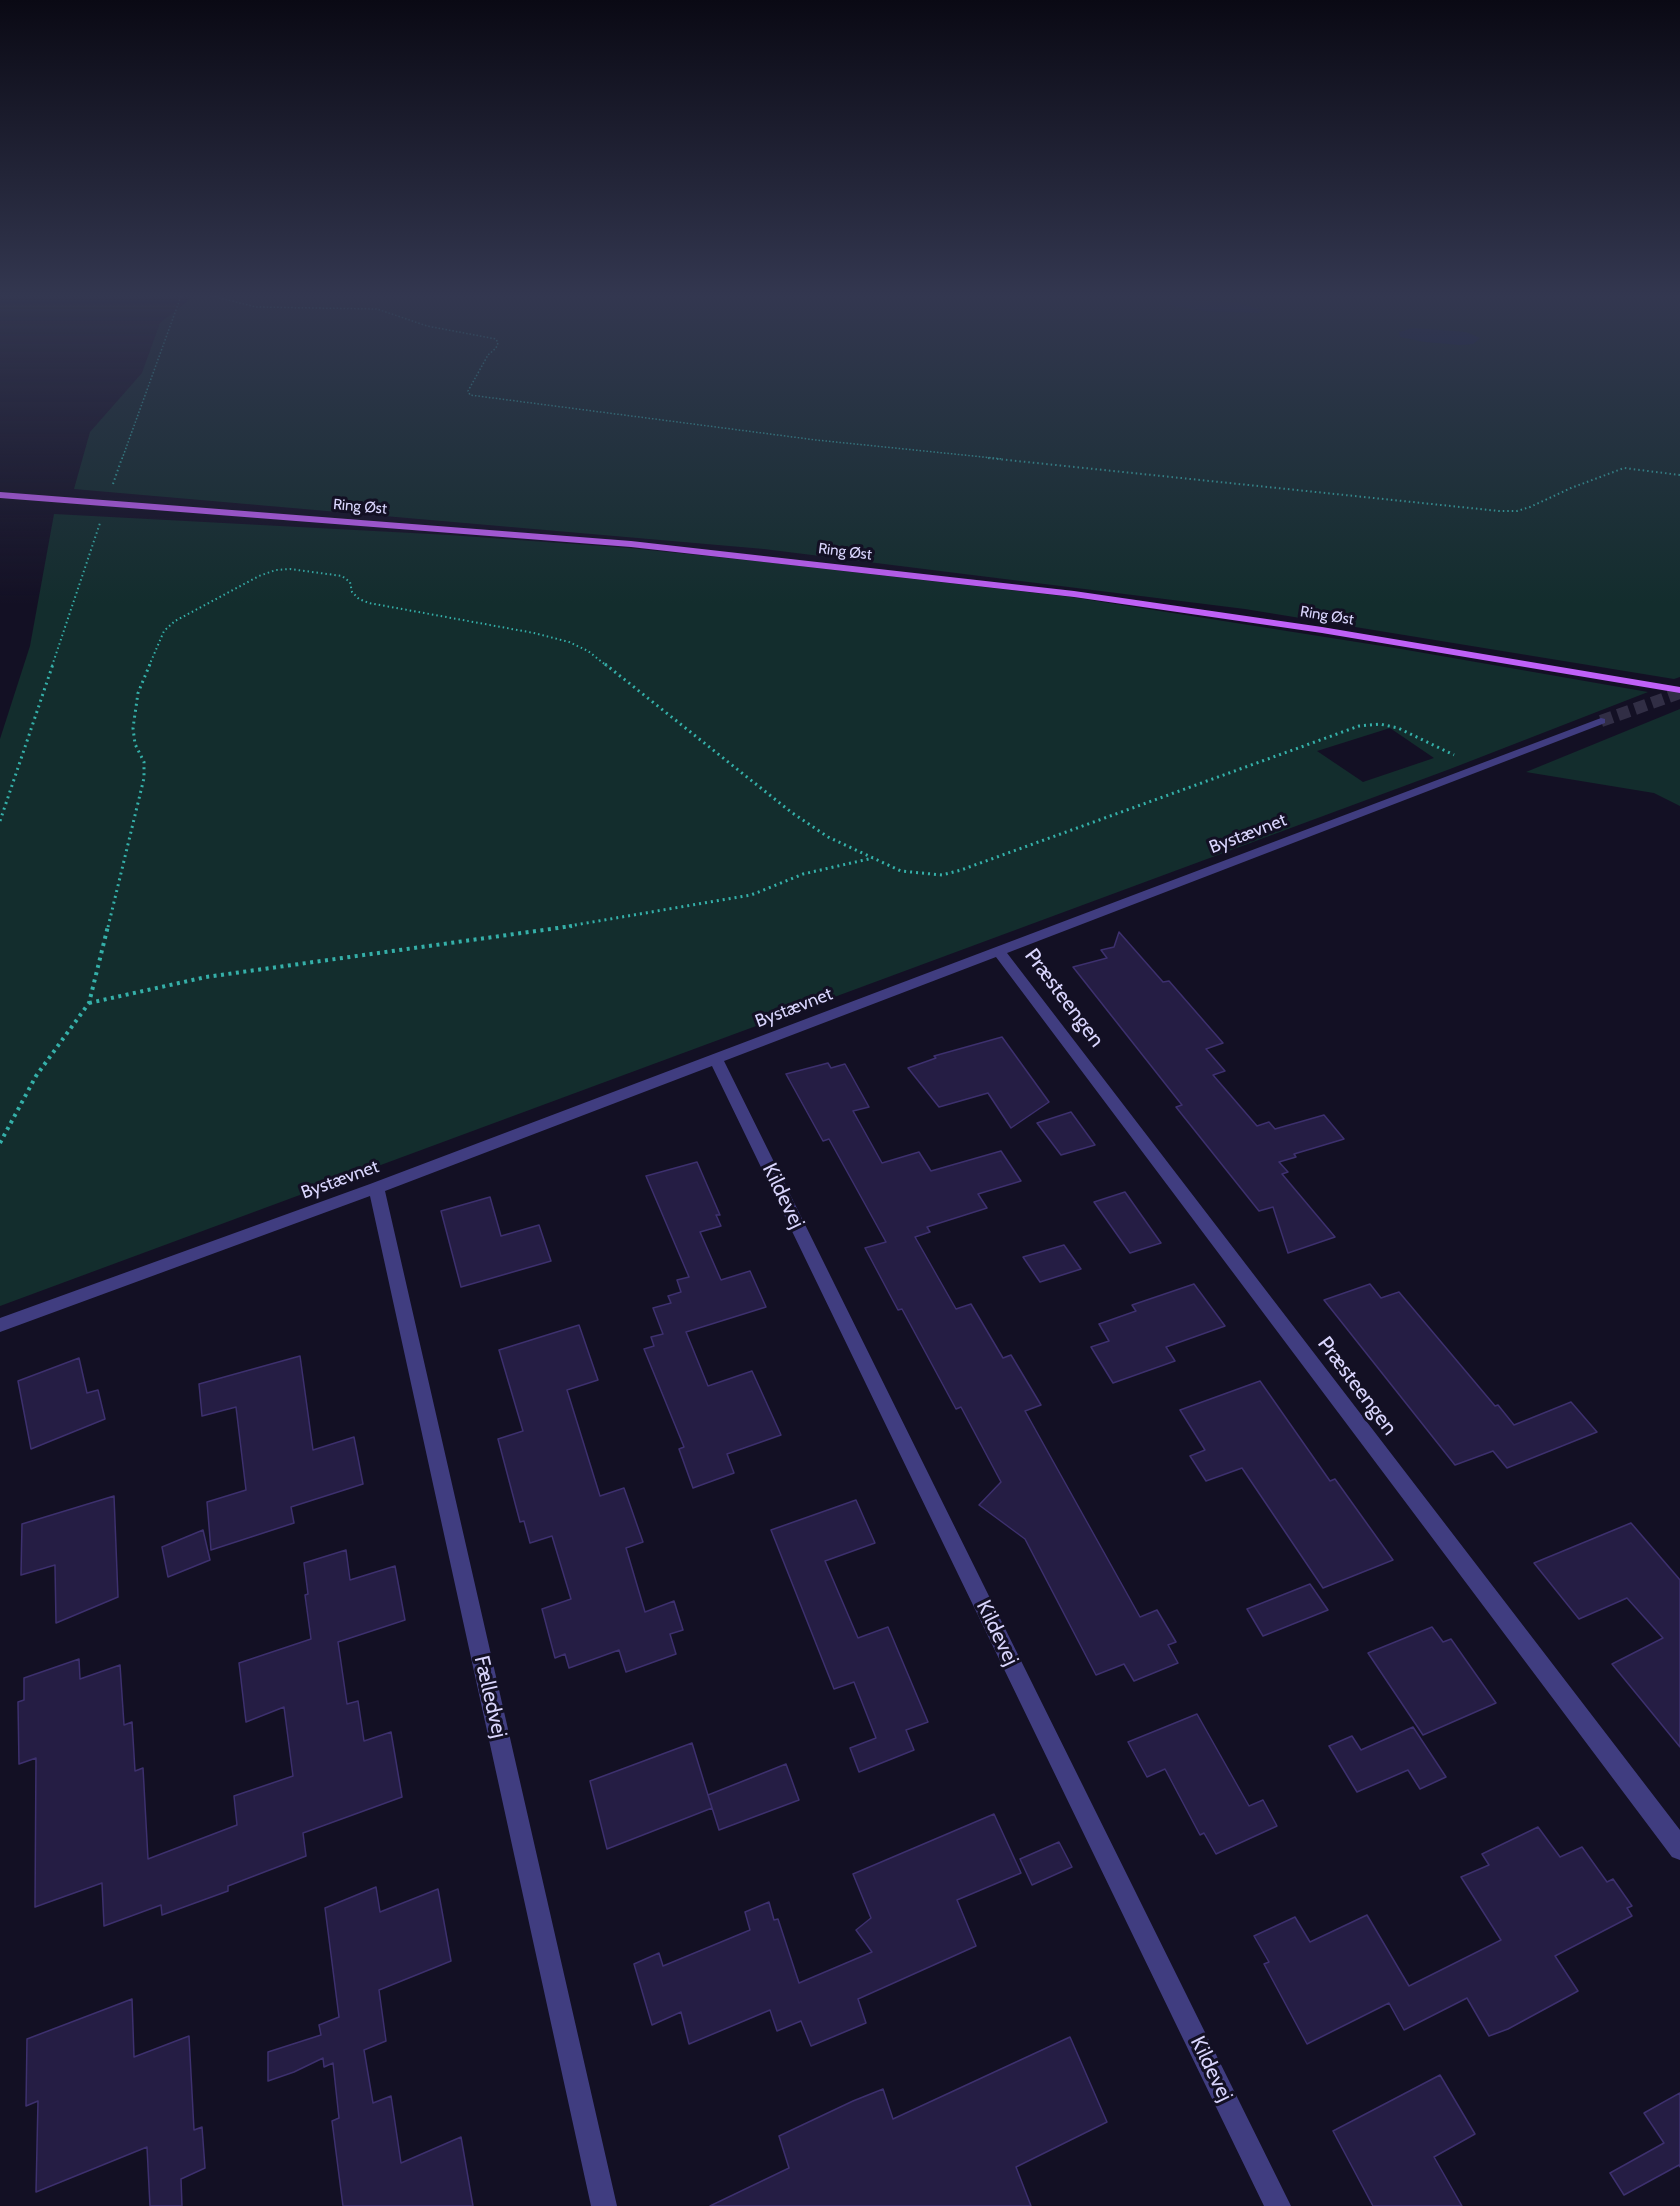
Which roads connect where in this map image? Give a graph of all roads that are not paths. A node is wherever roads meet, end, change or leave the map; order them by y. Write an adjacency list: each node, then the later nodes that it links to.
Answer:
1 (0, 495): 2 (main road, Ring Øst)
2 (1680, 690)
3 (1601, 721): 4 (street, Bystævnet)
4 (998, 950): 5 (street, Bystævnet); 8 (street, Præsteengen)
5 (716, 1059): 6 (street, Bystævnet); 10 (street, Kildevej)
6 (376, 1188): 7 (street, Bystævnet); 9 (street, Fælledvej)
7 (0, 1324)
8 (1680, 1849)
9 (604, 2206)
10 (1278, 2206)

